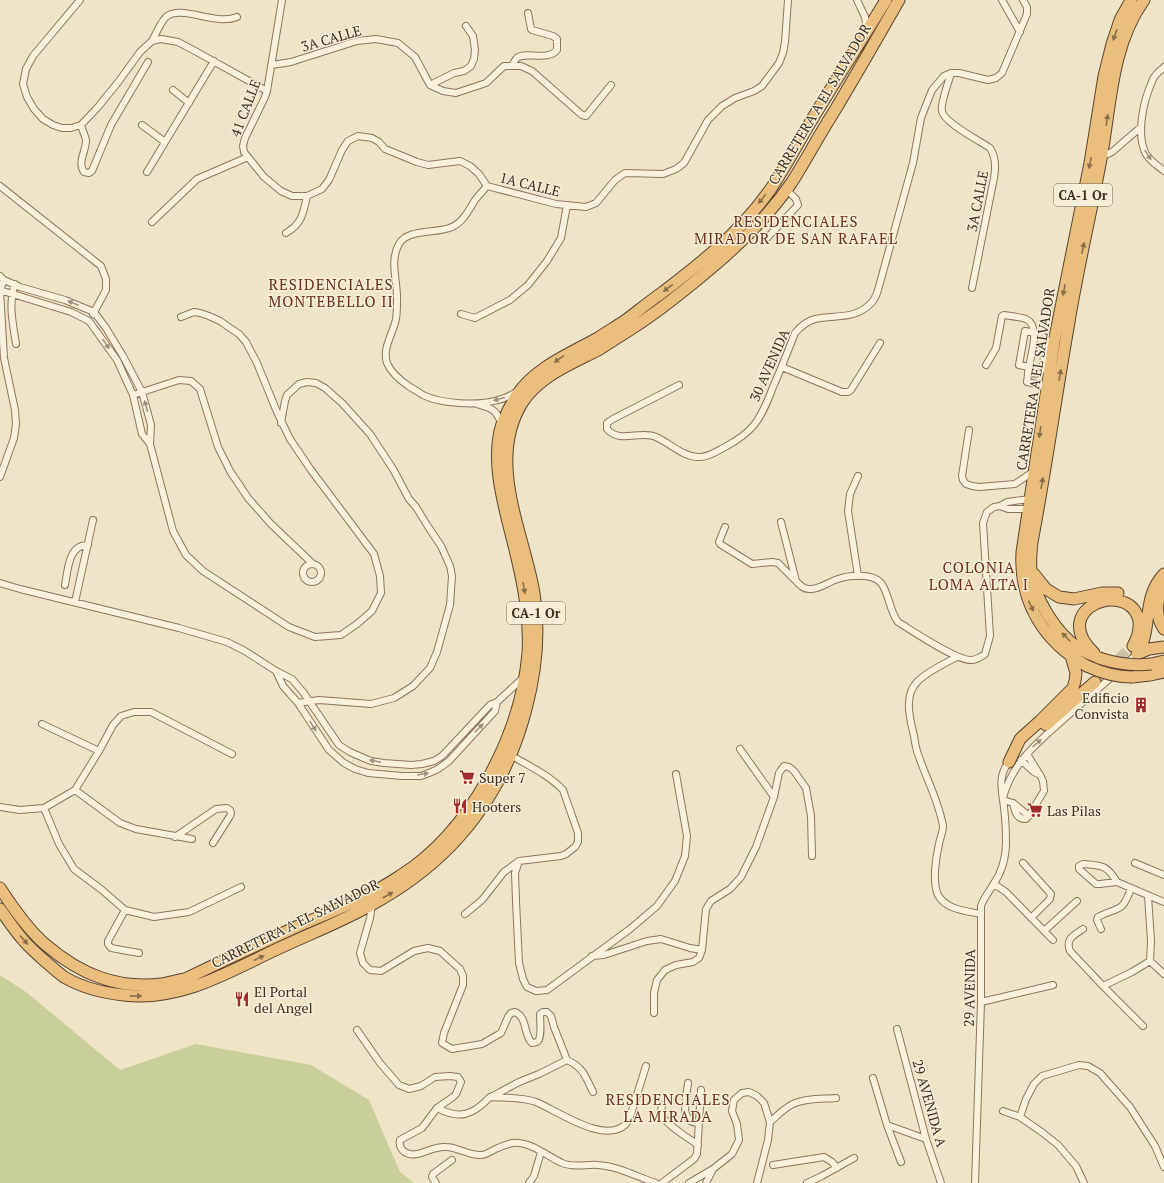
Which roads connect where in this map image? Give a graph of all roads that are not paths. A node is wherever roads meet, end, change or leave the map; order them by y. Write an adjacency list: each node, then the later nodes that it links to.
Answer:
1 (80, 0): 30 (street)
2 (282, 0): 19 (street, 41 CALLE)
3 (788, 0): 44 (street, 1A CALLE)
4 (857, 0): 14 (street)
5 (886, 0): 14 (highway, CARRETERA A EL SALVADOR / CA-1 Or)
6 (899, 0): 29 (highway, CARRETERA A EL SALVADOR / CA-1 Or)
7 (1002, 0): 15 (street)
8 (1023, 0): 15 (street)
9 (1131, 0): 63 (highway, CARRETERA A EL SALVADOR / CA-1 Or, one-way to 63)
10 (1144, 0): 36 (highway, CARRETERA A EL SALVADOR / CA-1 Or, one-way to 10)
11 (528, 13): 20 (street)
12 (237, 16): 16 (street)
13 (466, 26): 24 (street)
14 (867, 32): 23 (highway, CARRETERA A EL SALVADOR / CA-1 Or)
15 (1020, 32): 22 (street)
16 (152, 41): 17 (street); 30 (street)
17 (214, 61): 27 (street); 28 (street)
18 (148, 62): 30 (street)
19 (272, 65): 24 (street, 3A CALLE); 27 (street, 41 CALLE)
20 (513, 65): 24 (street); 25 (street)
21 (1164, 67): 33 (street)
22 (951, 72): 50 (street, 3A CALLE); 61 (street, 30 AVENIDA)
23 (838, 77): 29 (highway); 32 (highway, CARRETERA A EL SALVADOR / CA-1 Or)
24 (430, 85)
25 (611, 85)
26 (173, 90): 28 (street)
27 (267, 91): 35 (street, 41 CALLE)
28 (189, 103): 34 (street)
29 (831, 116): 39 (highway, CARRETERA A EL SALVADOR / CA-1 Or)
30 (81, 125)
31 (142, 125): 34 (street)
32 (808, 126): 39 (highway); 66 (highway, CARRETERA A EL SALVADOR / CA-1 Or, one-way to 66)
33 (1141, 127): 36 (street); 37 (street, one-way to 37)
34 (165, 142): 38 (street)
35 (248, 157): 43 (street); 45 (street)
36 (1101, 158): 84 (highway, CARRETERA A EL SALVADOR / CA-1 Or, one-way to 36)
37 (1164, 171)
38 (147, 172)
39 (797, 173): 42 (highway, CARRETERA A EL SALVADOR / CA-1 Or)
40 (0, 186): 53 (street)
41 (487, 186): 43 (street); 44 (street, 1A CALLE); 69 (street)
42 (786, 189): 47 (street); 119 (highway, CARRETERA A EL SALVADOR / CA-1 Or)
43 (307, 196): 46 (street)
44 (567, 205): 54 (street)
45 (152, 222)
46 (286, 233)
47 (767, 238)
48 (2, 278): 49 (street); 51 (street)
49 (14, 284): 52 (street); 53 (street, one-way to 49)
50 (972, 288)
51 (0, 290): 52 (street); 75 (street)
52 (12, 294): 56 (street); 59 (street)
53 (94, 312): 56 (street); 67 (street)
54 (461, 314)
55 (182, 317): 70 (street)
56 (89, 321): 68 (street, one-way to 68)
57 (1035, 333): 60 (street); 62 (street); 62 (street)
58 (880, 343): 61 (street)
59 (16, 344)
60 (986, 365)
61 (782, 367): 64 (street, 30 AVENIDA)
62 (1029, 369): 63 (street); 65 (street)
63 (1045, 373): 65 (highway, CARRETERA A EL SALVADOR / CA-1 Or)
64 (679, 385)
65 (1047, 389): 74 (highway, CARRETERA A EL SALVADOR / CA-1 Or, one-way to 74)
66 (520, 390): 69 (street, one-way to 69); 71 (highway, CARRETERA A EL SALVADOR / CA-1 Or)
67 (142, 392): 68 (street); 73 (street, one-way to 67); 83 (street)
68 (132, 395): 73 (street)
69 (476, 403): 71 (street)
70 (281, 423): 73 (street); 106 (street)
71 (502, 425): 102 (highway, CARRETERA A EL SALVADOR / CA-1 Or, one-way to 102)
72 (969, 430): 74 (street)
73 (150, 444)
74 (1035, 471): 77 (highway, CARRETERA A EL SALVADOR / CA-1 Or)
75 (0, 476)
76 (858, 476): 86 (street)
77 (1029, 504): 78 (street); 78 (street); 96 (highway, CARRETERA A EL SALVADOR / CA-1 Or, one-way to 96)
78 (1000, 506): 98 (street)
79 (94, 520): 82 (street)
80 (781, 522): 87 (street)
81 (725, 527): 87 (street)
82 (88, 545): 89 (street); 91 (street)
83 (313, 564)
84 (1031, 571): 92 (highway); 97 (highway, CARRETERA A EL SALVADOR / CA-1 Or, one-way to 84)
85 (1164, 574): 92 (highway)
86 (858, 576): 87 (street); 98 (street)
87 (796, 581)
88 (0, 583): 91 (street)
89 (65, 585)
90 (1164, 587): 93 (highway)
91 (75, 602): 100 (street)
92 (1145, 627): 95 (highway)
93 (1164, 628)
94 (1164, 647): 95 (highway)
95 (1135, 650): 97 (highway); 118 (street, 29 AVENIDA, one-way to 95)
96 (1071, 656): 103 (highway, CARRETERA A EL SALVADOR / CA-1 Or, bridge); 122 (highway)
97 (1099, 657): 99 (highway, CARRETERA A EL SALVADOR / CA-1 Or, bridge)
98 (957, 658): 153 (street)
99 (1164, 661)
100 (276, 671): 106 (street); 108 (street)
101 (1164, 672): 103 (highway, CARRETERA A EL SALVADOR / CA-1 Or)
102 (525, 676): 107 (street); 109 (highway, CARRETERA A EL SALVADOR / CA-1 Or)
103 (1139, 676): 104 (highway)
104 (1164, 681)
105 (1094, 682): 122 (highway)
106 (309, 702): 108 (street); 111 (street)
107 (497, 702): 113 (street); 116 (street, one-way to 107)
108 (298, 703): 112 (street, one-way to 112)
109 (515, 717): 119 (highway); 144 (highway, CARRETERA A EL SALVADOR / CA-1 Or)
110 (42, 724): 115 (street)
111 (330, 732): 112 (street); 123 (street, one-way to 111)
112 (322, 739): 126 (street)
113 (451, 748): 116 (street); 121 (street)
114 (740, 749): 129 (street)
115 (99, 751): 117 (street); 128 (street)
116 (456, 752): 124 (street)
117 (232, 754)
118 (1027, 754): 120 (street, 29 AVENIDA); 127 (street)
119 (512, 756): 137 (street); 149 (highway, CARRETERA A EL SALVADOR / CA-1 Or, one-way to 119)
120 (1022, 760): 127 (street); 130 (street, 29 AVENIDA)
121 (434, 761): 123 (street); 124 (street)
122 (1009, 762): 130 (street, 29 AVENIDA)
123 (402, 764): 126 (street)
124 (438, 769): 126 (street, one-way to 124)
125 (676, 774): 161 (street)
126 (402, 776)
127 (1040, 776): 130 (street)
128 (75, 790): 132 (street); 133 (street)
129 (774, 797): 136 (street); 159 (street)
130 (1003, 800): 142 (street, 29 AVENIDA)
131 (0, 807): 132 (street)
132 (44, 808): 151 (street)
133 (175, 837): 134 (street); 135 (street)
134 (192, 839)
135 (213, 843)
136 (812, 856)
137 (519, 861): 152 (street); 161 (street)
138 (1023, 863): 154 (street)
139 (1135, 864): 140 (street)
140 (1164, 875)
141 (1117, 882): 141 (street); 145 (street)
142 (994, 884): 153 (street, 29 AVENIDA); 154 (street)
143 (241, 887): 151 (street)
144 (0, 888)
145 (1131, 888): 146 (street); 156 (street)
146 (1148, 896): 148 (street); 162 (street)
147 (1077, 901): 157 (street)
148 (1164, 902)
149 (372, 905): 150 (highway, CARRETERA A EL SALVADOR / CA-1 Or, one-way to 149); 171 (street)
150 (0, 909)
151 (125, 910): 160 (street)
152 (465, 914)
153 (981, 914): 166 (street, 29 AVENIDA)
154 (1031, 918): 157 (street)
155 (1083, 929): 165 (street)
156 (1101, 929)
157 (1044, 931): 158 (street)
158 (1053, 940)
159 (702, 950): 161 (street); 167 (street)
160 (139, 953)
161 (592, 956)
162 (1150, 961): 163 (street); 165 (street)
163 (1164, 974)
164 (1053, 985): 166 (street)
165 (1103, 986): 168 (street)
166 (981, 1002): 205 (street, 29 AVENIDA)
167 (654, 1013)
168 (1143, 1026)
169 (357, 1030): 180 (street)
170 (897, 1030): 186 (street, 29 AVENIDA A)
171 (567, 1060): 176 (street); 177 (street)
172 (646, 1066): 177 (street)
173 (873, 1078): 185 (street)
174 (688, 1083): 184 (street)
175 (700, 1090): 184 (street)
176 (593, 1092)
177 (490, 1097): 180 (street)
178 (836, 1098): 183 (street)
179 (662, 1106): 187 (street)
180 (437, 1108): 188 (street)
181 (1003, 1111): 182 (street)
182 (1020, 1118): 193 (street); 206 (street)
183 (770, 1122): 194 (street); 202 (street)
184 (698, 1123): 187 (street)
185 (887, 1126): 186 (street); 191 (street)
186 (926, 1139): 204 (street, 29 AVENIDA A)
187 (698, 1145): 199 (street)
188 (541, 1152): 197 (street); 198 (street)
189 (854, 1158): 195 (street)
190 (452, 1160): 196 (street)
191 (901, 1162)
192 (774, 1165): 195 (street)
193 (1164, 1167)
194 (713, 1168): 200 (street); 201 (street)
195 (837, 1168): 203 (street)
196 (436, 1183)
197 (528, 1183)
198 (656, 1183)
199 (662, 1183)
200 (689, 1183)
201 (706, 1183)
202 (757, 1183)
203 (807, 1183)
204 (941, 1183)
205 (975, 1183)
206 (1084, 1183)

